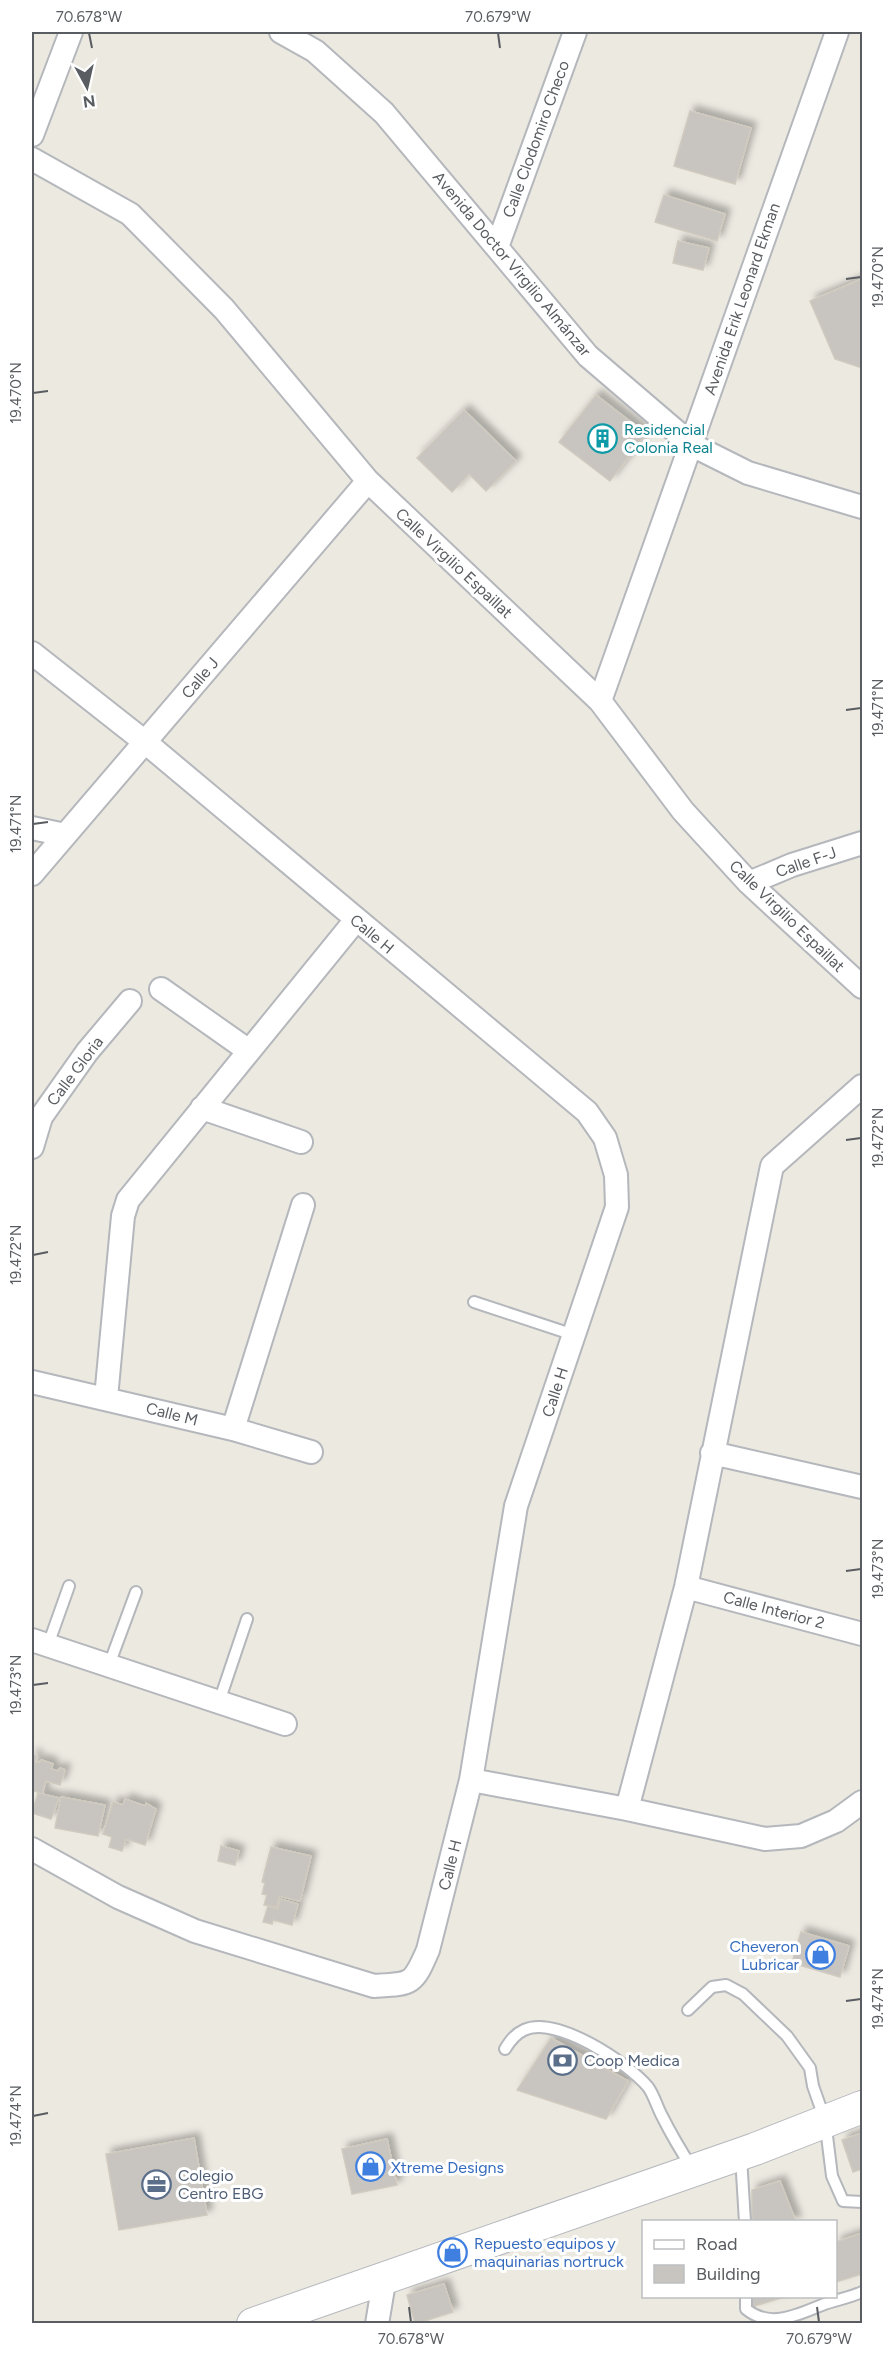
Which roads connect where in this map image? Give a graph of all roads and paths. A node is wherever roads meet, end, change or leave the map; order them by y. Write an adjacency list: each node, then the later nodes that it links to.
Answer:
1 (71, 32): 6 (street)
2 (281, 32): 5 (street, Avenida Doctor Virgilio Almánzar)
3 (575, 32): 8 (street, Calle Clodomiro Checo)
4 (837, 32): 9 (street, Avenida Erik Leonard Ekman)
5 (318, 41): 8 (street, Avenida Doctor Virgilio Almánzar)
6 (32, 135)
7 (32, 159): 10 (street, Calle Virgilio Espaillat)
8 (497, 247): 9 (street, Avenida Doctor Virgilio Almánzar)
9 (692, 445): 11 (street, Avenida Doctor Virgilio Almánzar); 13 (street, Avenida Erik Leonard Ekman)
10 (368, 481): 13 (street, Calle Virgilio Espaillat); 14 (street, Calle J)
11 (862, 507)
12 (32, 653): 14 (street, Calle H)
13 (600, 701): 19 (street, Calle Virgilio Espaillat)
14 (145, 742): 16 (street, Calle J); 20 (street, Calle H)
15 (32, 828): 16 (street)
16 (65, 835): 18 (street, Calle J)
17 (862, 843): 19 (street, Calle F-J)
18 (32, 874)
19 (749, 883): 21 (street, Calle Virgilio Espaillat)
20 (356, 921): 24 (street); 31 (street, Calle H)
21 (862, 987)
22 (161, 989): 24 (street)
23 (130, 1001): 28 (street, Calle Gloria)
24 (249, 1051): 26 (street)
25 (862, 1086): 36 (street)
26 (202, 1108): 27 (street); 33 (street)
27 (301, 1142)
28 (32, 1147)
29 (303, 1205): 34 (street)
30 (474, 1302): 31 (lane)
31 (574, 1335): 47 (street, Calle H)
32 (32, 1382): 33 (street, Calle M)
33 (106, 1398): 34 (street, Calle M)
34 (233, 1429): 35 (street, Calle M)
35 (311, 1452)
36 (712, 1453): 37 (street); 39 (street)
37 (862, 1487)
38 (69, 1586): 43 (lane)
39 (686, 1587): 42 (street, Calle Interior 2); 49 (street)
40 (136, 1592): 44 (lane)
41 (247, 1619): 45 (lane)
42 (862, 1634)
43 (40, 1643): 44 (street)
44 (109, 1665): 45 (street)
45 (219, 1702): 46 (street)
46 (285, 1724)
47 (471, 1780): 49 (street); 50 (street, Calle H)
48 (862, 1802): 49 (street)
49 (627, 1809)
50 (32, 1849)
51 (688, 2010): 54 (lane)
52 (505, 2049): 56 (lane)
53 (862, 2107): 54 (main road)
54 (825, 2120): 55 (main road); 57 (lane)
55 (741, 2154): 56 (main road); 58 (lane)
56 (694, 2170): 59 (main road)
57 (862, 2202)
58 (745, 2220)
59 (386, 2276): 62 (main road); 63 (street)
60 (862, 2292): 61 (lane)
61 (746, 2298)
62 (253, 2324)
63 (377, 2324)

